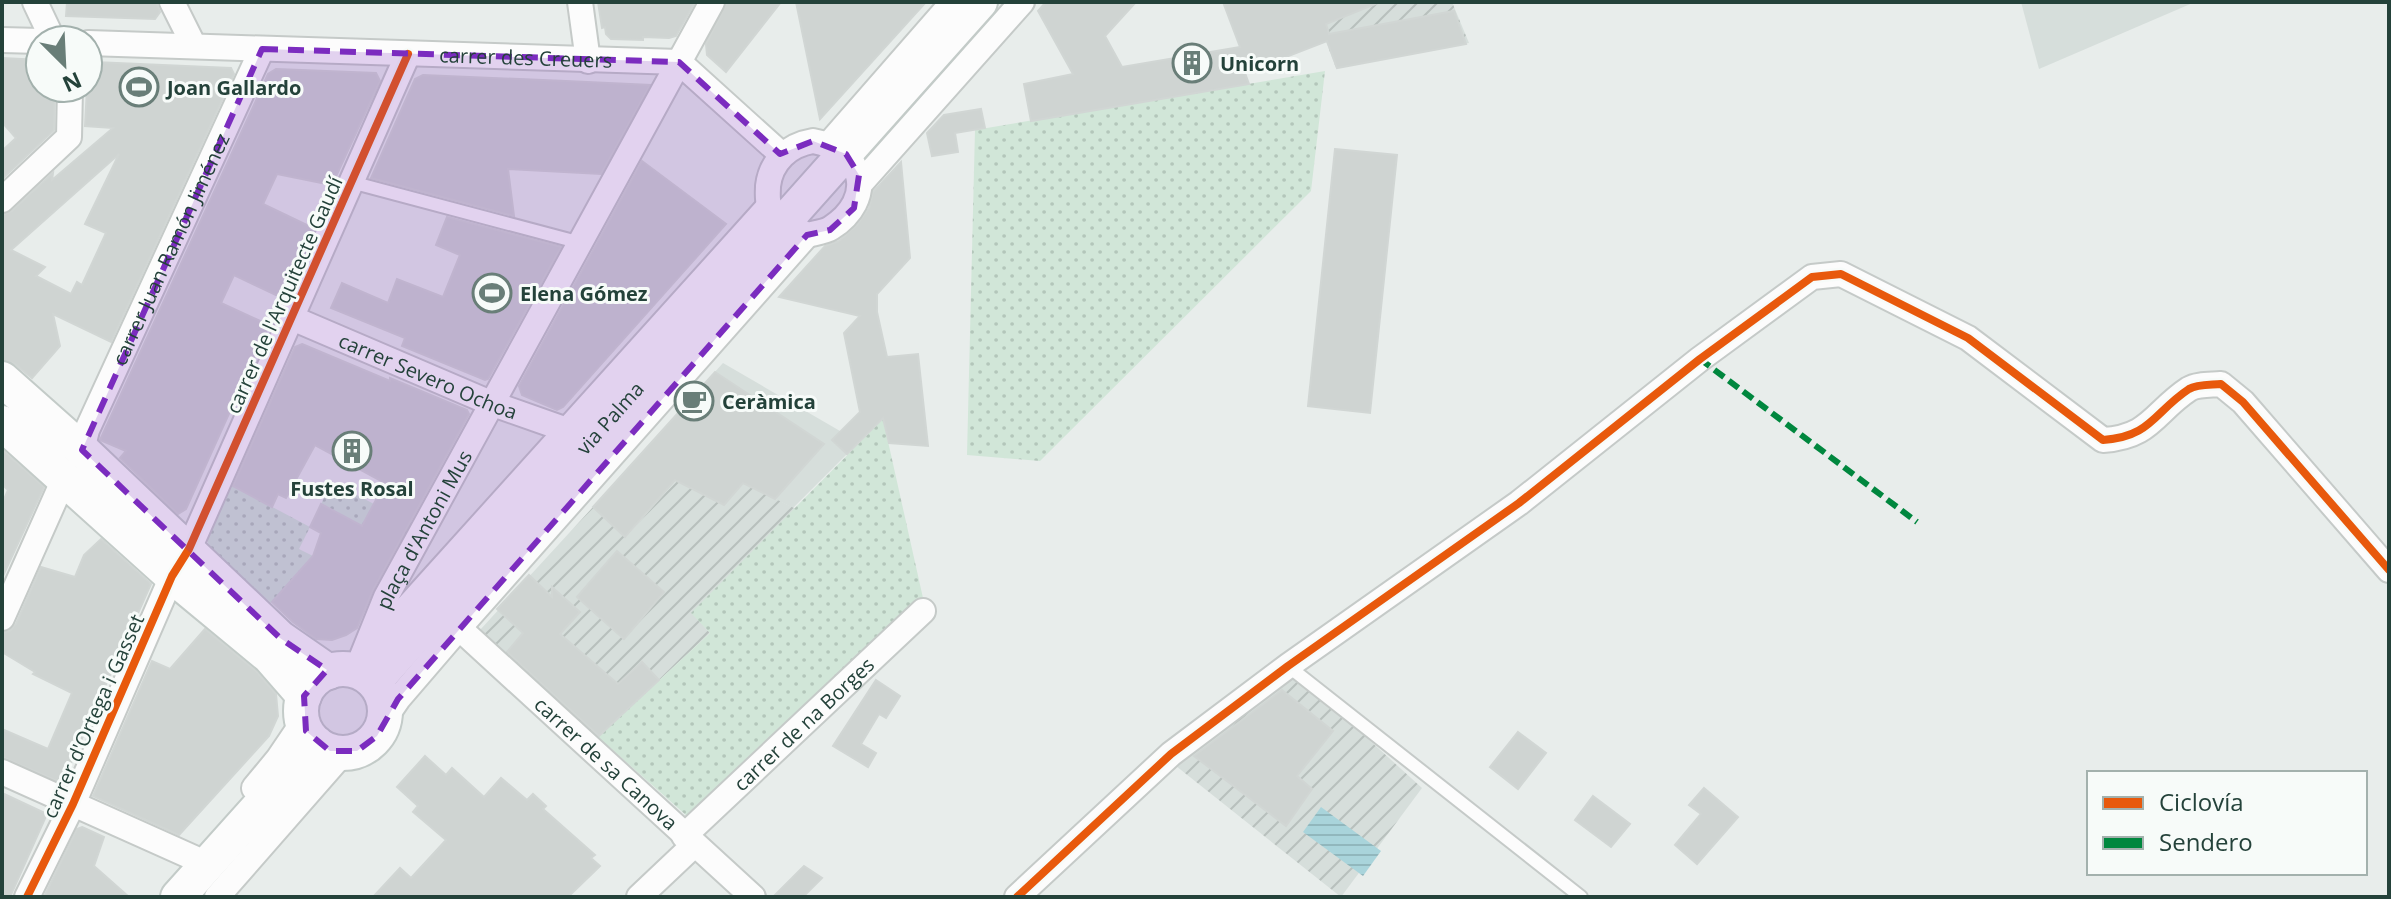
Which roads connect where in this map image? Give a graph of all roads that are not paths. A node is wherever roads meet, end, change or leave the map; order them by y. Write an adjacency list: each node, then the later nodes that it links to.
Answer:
1 (35, 2): 8 (street)
2 (172, 2): 12 (street)
3 (580, 2): 15 (street)
4 (712, 2): 16 (street, plaça d'Antoni Mus)
5 (953, 2): 19 (street)
6 (980, 2): 19 (main road)
7 (1022, 2): 19 (street, via Palma)
8 (45, 24)
9 (2, 40): 10 (street)
10 (24, 41)
11 (104, 43): 12 (street, carrer des Creuers)
12 (194, 46): 13 (street, carrer des Creuers)
13 (262, 49): 14 (street, carrer des Creuers); 29 (street, carrer Juan Ramón Jiménez)
14 (408, 54): 15 (street, carrer des Creuers); 20 (street, carrer de l'Arquitecte Gaudí)
15 (588, 61): 16 (street, carrer des Creuers)
16 (679, 62): 18 (street); 23 (street, plaça d'Antoni Mus)
17 (70, 104): 21 (street)
18 (782, 155): 19 (street); 22 (street)
19 (845, 161): 22 (main road, via Palma)
20 (351, 182): 23 (lane); 24 (street, carrer de l'Arquitecte Gaudí)
21 (2, 200)
22 (787, 221): 28 (street, via Palma); 35 (street, via Palma); 37 (main road, via Palma)
23 (581, 243): 26 (street, plaça d'Antoni Mus)
24 (292, 318): 26 (street, carrer Severo Ochoa); 31 (street, carrer de l'Arquitecte Gaudí)
25 (2, 379): 29 (main road)
26 (493, 404): 28 (street, carrer Severo Ochoa); 37 (street, plaça d'Antoni Mus)
27 (2, 423): 30 (main road)
28 (567, 430): 37 (street, via Palma)
29 (82, 450): 31 (main road)
30 (64, 479): 31 (main road); 34 (street)
31 (180, 563): 37 (main road); 39 (main road); 41 (street, carrer d'Ortega i Gasset)
32 (2389, 570): 36 (street)
33 (923, 611): 42 (street, carrer de na Borges)
34 (2, 618)
35 (459, 628): 38 (street, via Palma); 42 (street, carrer de sa Canova)
36 (1288, 666): 50 (street); 51 (lane)
37 (351, 670): 38 (main road); 39 (main road)
38 (385, 718): 39 (main road)
39 (316, 729): 43 (street); 46 (main road); 47 (street)
40 (2, 772): 41 (street)
41 (73, 804): 43 (street); 44 (street, carrer d'Ortega i Gasset)
42 (689, 840): 48 (street, carrer de na Borges); 49 (street, carrer de sa Canova)
43 (194, 858): 45 (street)
44 (27, 897)
45 (160, 897)
46 (178, 897)
47 (217, 897)
48 (639, 897)
49 (753, 897)
50 (1017, 897)
51 (1581, 897)

